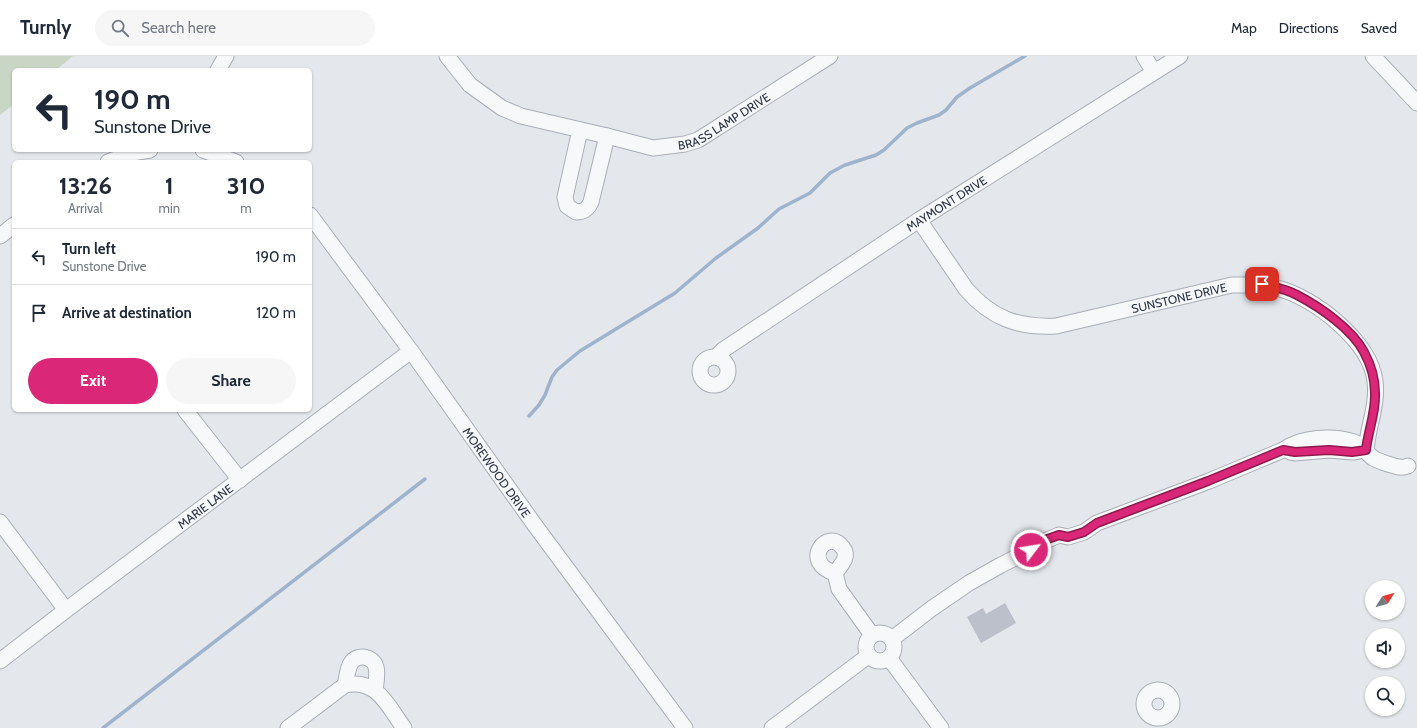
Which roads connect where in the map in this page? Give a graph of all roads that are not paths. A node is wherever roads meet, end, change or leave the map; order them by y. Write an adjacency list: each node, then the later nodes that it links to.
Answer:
1 (226, 56): 7 (street)
2 (447, 56): 10 (street, BRASS LAMP DRIVE)
3 (830, 56): 11 (street, BRASS LAMP DRIVE)
4 (1144, 56): 8 (street)
5 (1180, 56): 8 (street, MAYMONT DRIVE)
6 (1373, 56): 9 (street)
7 (219, 68)
8 (1154, 72): 17 (street, MAYMONT DRIVE)
9 (1417, 103)
10 (580, 130): 11 (street, BRASS LAMP DRIVE); 11 (street)
11 (607, 136)
12 (138, 152): 14 (street)
13 (208, 152): 15 (street)
14 (113, 160)
15 (230, 160)
16 (312, 218): 20 (street, MOREWOOD DRIVE)
17 (919, 220): 21 (street, MAYMONT DRIVE); 23 (street, SUNSTONE DRIVE)
18 (12, 227): 19 (street)
19 (0, 236)
20 (411, 351): 25 (street, MARIE LANE); 38 (street, MOREWOOD DRIVE)
21 (716, 357)
22 (187, 412): 25 (street)
23 (1366, 450): 24 (street); 30 (street)
24 (1412, 468)
25 (240, 480): 28 (street, MARIE LANE)
26 (0, 522): 28 (street)
27 (835, 573): 29 (street)
28 (66, 610): 33 (street, MARIE LANE)
29 (872, 635): 30 (street); 31 (street)
30 (892, 639): 32 (street)
31 (868, 656): 32 (street); 39 (street)
32 (890, 658): 40 (street)
33 (0, 661)
34 (345, 685): 35 (street); 35 (street); 36 (street)
35 (375, 690): 37 (street)
36 (288, 728)
37 (404, 728)
38 (685, 728)
39 (772, 728)
40 (941, 728)

